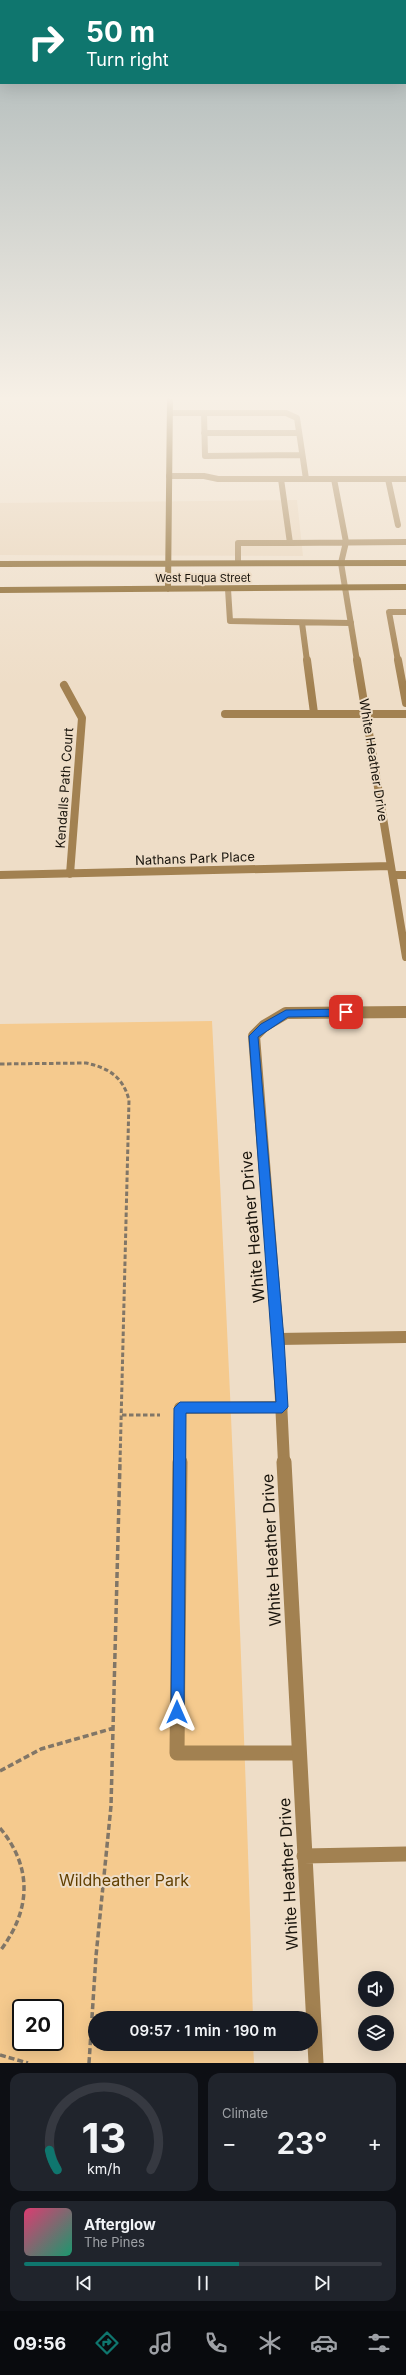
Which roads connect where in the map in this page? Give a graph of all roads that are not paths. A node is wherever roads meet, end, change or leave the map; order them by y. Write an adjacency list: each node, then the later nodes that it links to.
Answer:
1 (169, 494): 9 (main road)
2 (283, 494): 8 (street)
3 (337, 494): 6 (street)
4 (391, 494): 5 (street)
5 (398, 525)
6 (346, 542): 7 (street); 8 (street); 11 (street)
7 (406, 542)
8 (290, 543): 10 (street)
9 (167, 563): 10 (main road, West Fuqua Street); 13 (main road, West Fuqua Street); 16 (main road)
10 (238, 563): 11 (main road, West Fuqua Street)
11 (341, 563): 12 (main road, West Fuqua Street); 15 (street, White Heather Drive)
12 (406, 563)
13 (0, 564)
14 (406, 587): 15 (main road, West Fuqua Street)
15 (345, 588): 17 (main road, West Fuqua Street); 21 (street, White Heather Drive)
16 (168, 589): 17 (main road, West Fuqua Street); 18 (main road, West Fuqua Street)
17 (228, 589): 20 (street)
18 (0, 590)
19 (406, 612): 23 (street)
20 (302, 624): 21 (street); 24 (street)
21 (351, 624): 25 (street, White Heather Drive)
22 (64, 685): 29 (street, Kendalls Path Court)
23 (406, 703)
24 (314, 713): 25 (street); 26 (street)
25 (366, 713): 27 (street); 28 (street, White Heather Drive)
26 (225, 714)
27 (406, 714)
28 (392, 870): 29 (street, Nathans Park Place); 31 (street, Nathans Park Place); 32 (street, White Heather Drive)
29 (70, 874): 30 (street, Nathans Park Place)
30 (0, 875)
31 (406, 875)
32 (406, 957)
33 (406, 1012): 35 (street, White Heather Drive)
34 (406, 1337): 35 (street)
35 (278, 1339): 36 (street, White Heather Drive)
36 (282, 1407): 37 (street, White Heather Drive); 37 (street)
37 (298, 1752): 39 (street, White Heather Drive)
38 (406, 1854): 39 (street)
39 (304, 1856): 40 (street, White Heather Drive)
40 (316, 2063)

